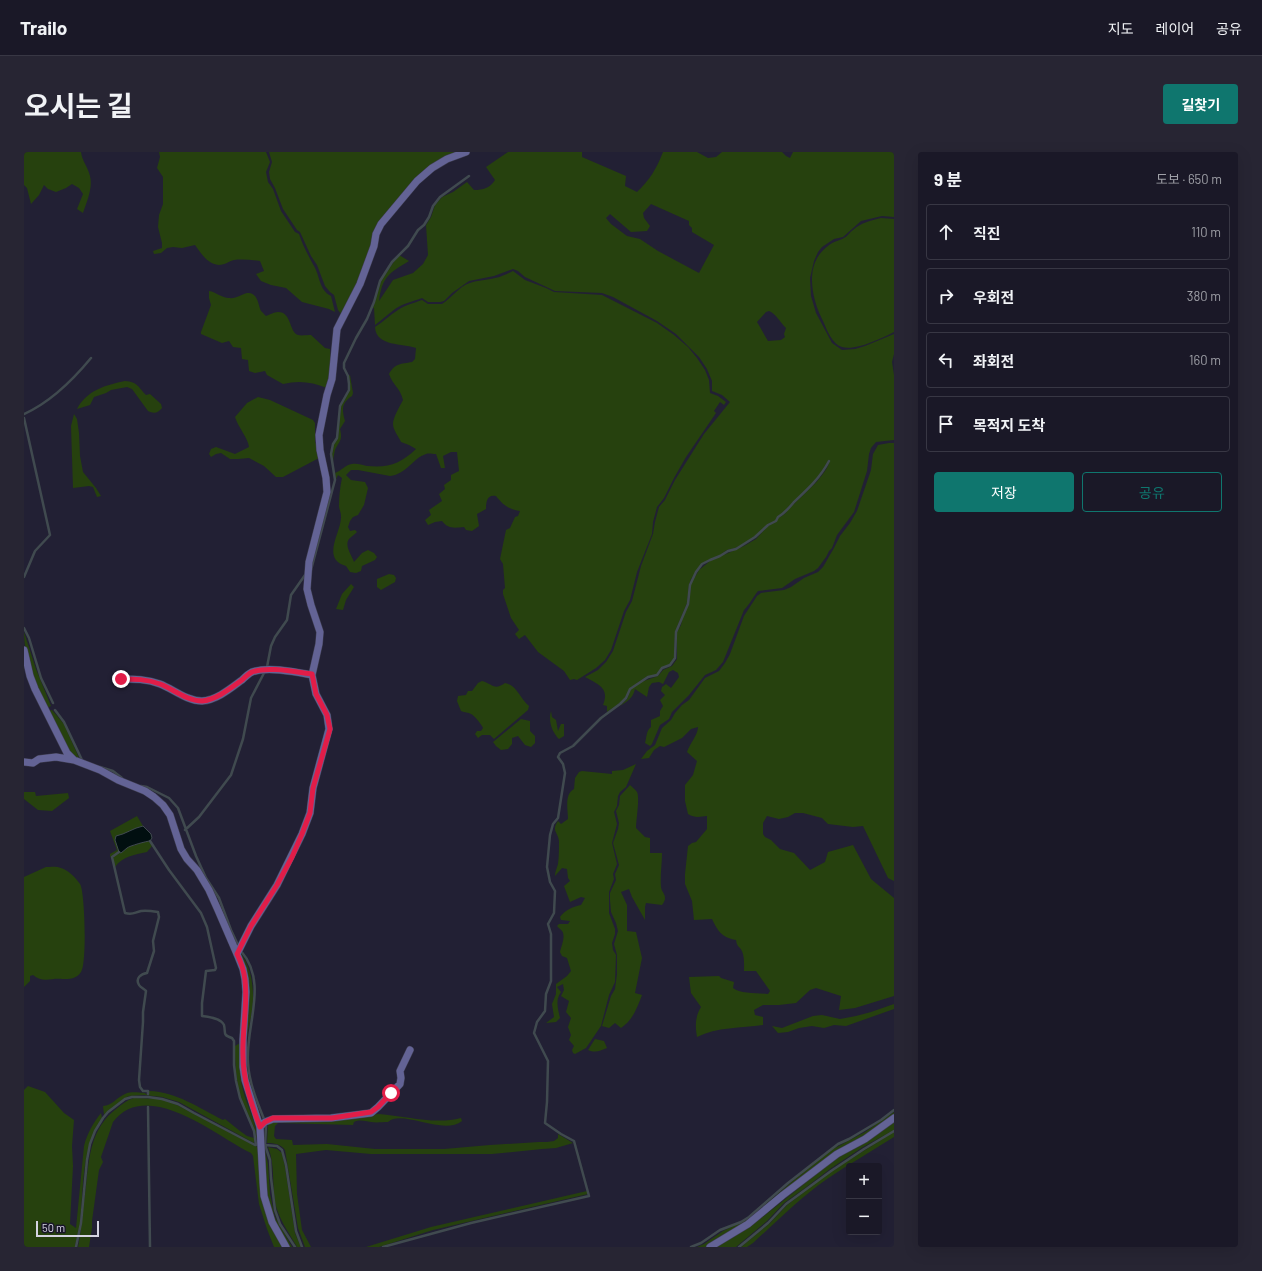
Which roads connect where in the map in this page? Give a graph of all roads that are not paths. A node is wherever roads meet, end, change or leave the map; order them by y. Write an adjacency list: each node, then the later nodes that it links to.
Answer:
1 (466, 152): 3 (street)
2 (24, 650): 5 (street)
3 (312, 674): 4 (street); 7 (street)
4 (121, 679)
5 (74, 760): 6 (street); 7 (street)
6 (24, 762)
7 (237, 954): 10 (street)
8 (410, 1050): 10 (street)
9 (894, 1118): 12 (street)
10 (260, 1127): 11 (street)
11 (286, 1247)
12 (710, 1247)

